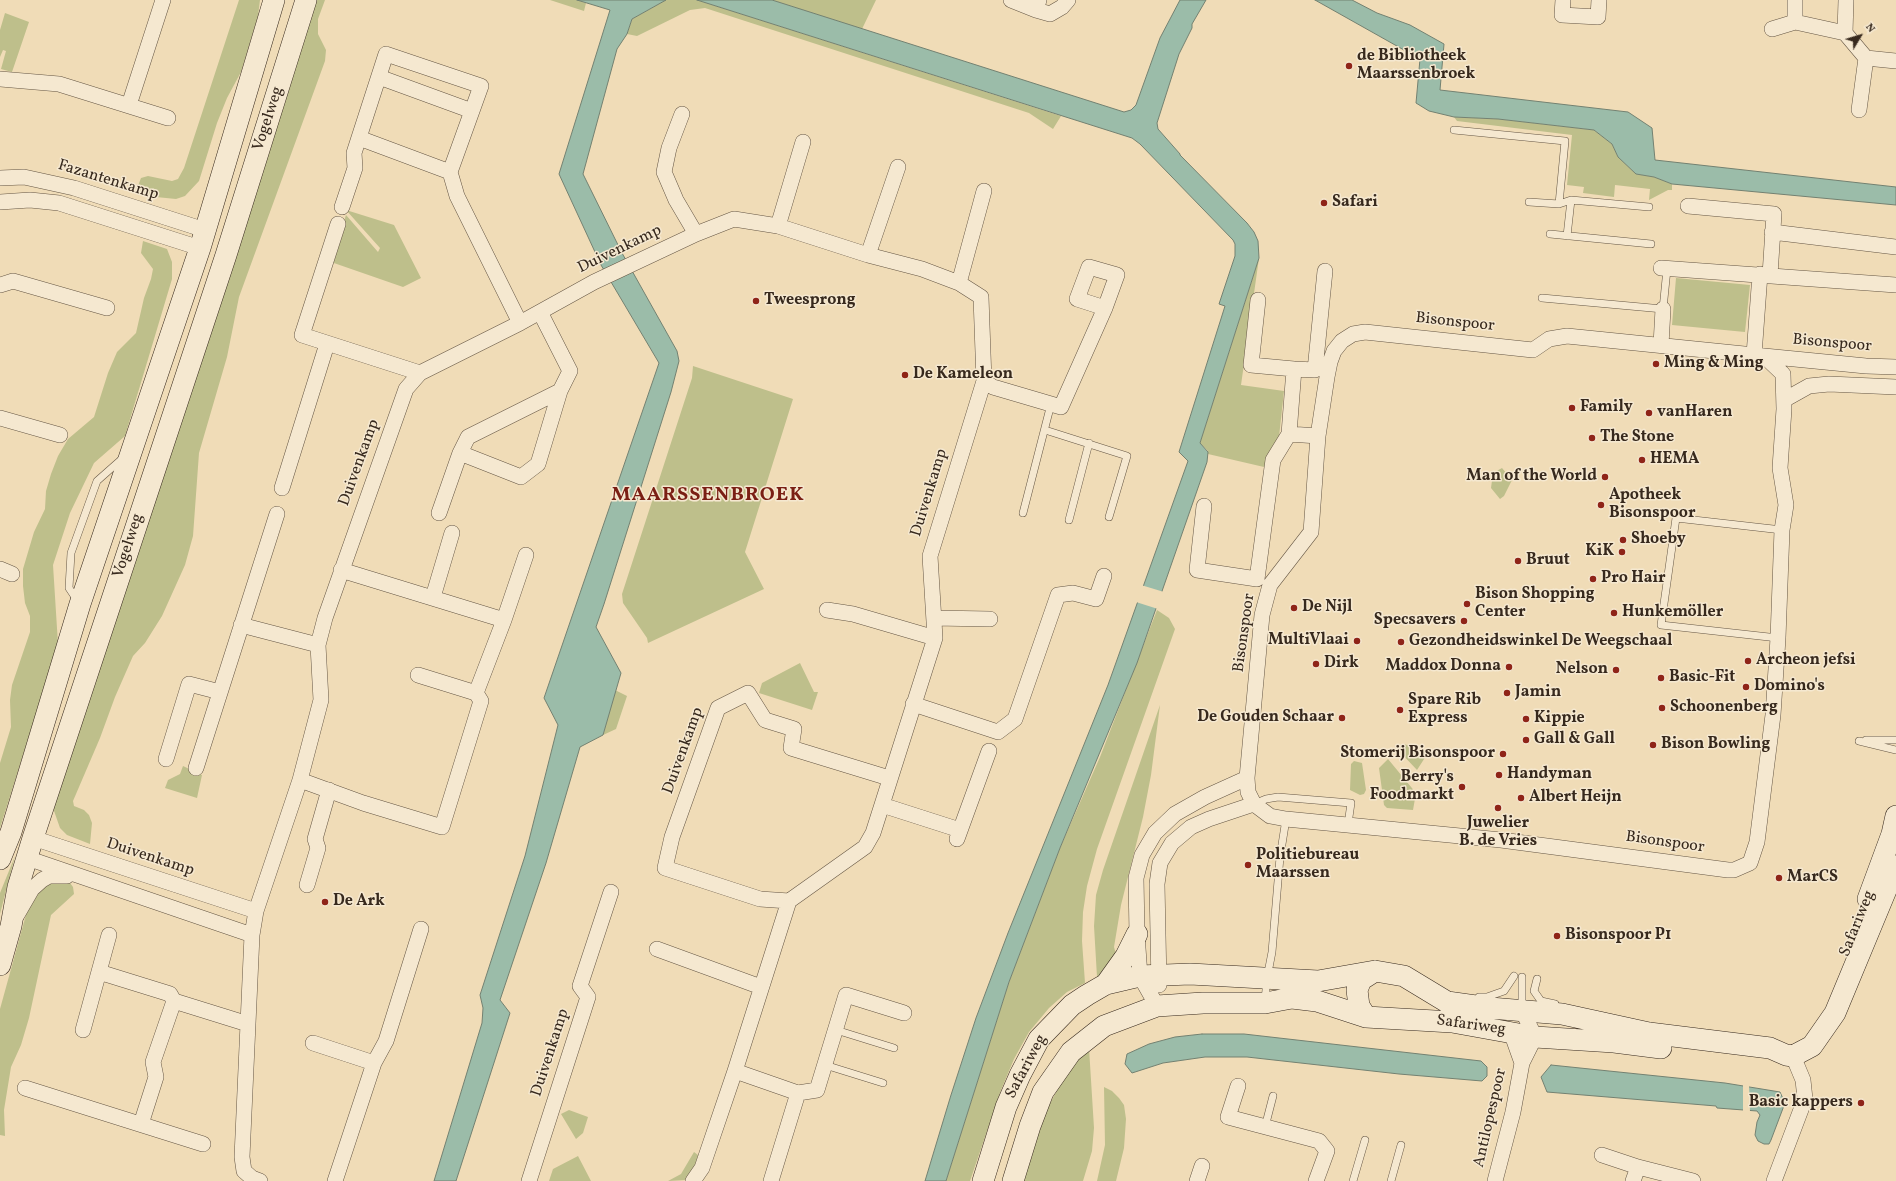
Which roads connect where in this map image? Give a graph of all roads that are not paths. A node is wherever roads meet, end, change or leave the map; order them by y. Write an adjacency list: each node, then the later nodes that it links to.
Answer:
1 (163, 0): 18 (street)
2 (274, 0): 43 (street, Vogelweg)
3 (306, 0): 45 (street, Vogelweg)
4 (1011, 0): 10 (street)
5 (1068, 0): 10 (street)
6 (1563, 0): 7 (street)
7 (1599, 0)
8 (1795, 0): 11 (street)
9 (1846, 0): 13 (street)
10 (1037, 5)
11 (1795, 22): 12 (street); 13 (street)
12 (1772, 29)
13 (1846, 33): 14 (street)
14 (1866, 58): 15 (street); 19 (street)
15 (1896, 61)
16 (379, 77): 20 (street); 20 (street); 24 (street)
17 (0, 79): 18 (street)
18 (129, 105): 22 (street)
19 (1859, 110)
20 (472, 111): 27 (street)
21 (682, 114): 40 (street)
22 (168, 118)
23 (1454, 130): 33 (lane)
24 (359, 138): 27 (street); 35 (street)
25 (803, 142): 38 (street)
26 (898, 166): 47 (street)
27 (450, 172): 60 (street)
28 (0, 178): 43 (street, Fazantenkamp)
29 (984, 191): 51 (street)
30 (1571, 200): 33 (lane); 36 (lane); 42 (lane)
31 (0, 202): 43 (street)
32 (1530, 202): 33 (lane)
33 (1559, 204)
34 (1688, 206): 39 (street)
35 (342, 207)
36 (1649, 208)
37 (338, 224): 61 (street)
38 (778, 226): 40 (street, Duivenkamp); 47 (street, Duivenkamp)
39 (1772, 232): 46 (street); 50 (street)
40 (696, 234): 59 (street, Duivenkamp)
41 (1550, 234): 42 (lane)
42 (1567, 236): 44 (lane)
43 (202, 239): 45 (street); 118 (street, Vogelweg)
44 (1651, 244)
45 (228, 246): 119 (street, Vogelweg)
46 (1896, 247)
47 (868, 255): 51 (street, Duivenkamp)
48 (1664, 268): 50 (street); 58 (lane)
49 (1325, 271): 65 (street)
50 (1765, 275): 53 (street); 63 (street)
51 (959, 283): 67 (street, Duivenkamp)
52 (0, 285): 56 (street)
53 (1896, 285)
54 (1542, 298): 58 (lane)
55 (1258, 300): 65 (street)
56 (107, 308)
57 (1104, 308): 71 (street)
58 (1663, 309): 62 (street)
59 (540, 312): 60 (street, Duivenkamp); 69 (street)
60 (520, 323): 66 (street, Duivenkamp)
61 (327, 344): 66 (street); 79 (street)
62 (1661, 345): 63 (street, Bisonspoor); 76 (street, Bisonspoor)
63 (1759, 356): 64 (street, Bisonspoor); 70 (street, Bisonspoor)
64 (1896, 367)
65 (1294, 369): 74 (street, Bisonspoor)
66 (420, 373): 89 (street, Duivenkamp)
67 (984, 381): 71 (street); 93 (street, Duivenkamp)
68 (1896, 387): 70 (street)
69 (560, 391): 78 (street); 78 (street)
70 (1784, 400): 86 (street, Bisonspoor)
71 (1052, 404): 73 (lane)
72 (0, 418): 75 (street)
73 (1045, 430): 77 (lane); 82 (lane)
74 (1289, 434): 76 (street); 80 (street, Bisonspoor)
75 (60, 435)
76 (1318, 436): 110 (street, Bisonspoor)
77 (1089, 443): 84 (lane); 85 (lane)
78 (460, 453): 81 (street)
79 (282, 488)
80 (1204, 506)
81 (439, 513)
82 (1023, 513)
83 (277, 514): 96 (street)
84 (1109, 517)
85 (1069, 520)
86 (1782, 530): 98 (street, Bisonspoor); 98 (lane)
87 (452, 533): 91 (street)
88 (526, 555): 95 (street)
89 (341, 570): 91 (street); 99 (street, Duivenkamp)
90 (1104, 576): 103 (street)
91 (433, 597): 95 (street)
92 (827, 610): 97 (street)
93 (934, 618): 94 (street); 97 (street, Duivenkamp)
94 (990, 619)
95 (504, 620): 102 (street)
96 (241, 625): 99 (street); 101 (street)
97 (935, 638): 103 (street, Duivenkamp)
98 (1778, 638): 116 (street, Bisonspoor)
99 (318, 644): 111 (street, Duivenkamp)
100 (418, 675): 102 (street)
101 (220, 692): 107 (street); 108 (street)
102 (476, 693): 112 (street)
103 (913, 704): 109 (street, Duivenkamp)
104 (1896, 740): 105 (lane)
105 (1896, 750)
106 (989, 751): 114 (street)
107 (166, 759)
108 (196, 768)
109 (889, 778): 114 (street, Duivenkamp); 126 (street, Duivenkamp)
110 (1246, 778): 113 (street, Bisonspoor); 130 (street)
111 (300, 780): 112 (street); 127 (street, Duivenkamp)
112 (329, 790): 124 (street)
113 (1254, 804): 115 (street, Bisonspoor); 116 (lane); 137 (street)
114 (882, 805): 126 (street, Duivenkamp)
115 (1286, 819): 116 (street, Bisonspoor); 140 (lane)
116 (1348, 824)
117 (1895, 828): 155 (street, Safariweg)
118 (11, 832): 119 (street); 120 (street, Vogelweg)
119 (33, 838): 121 (street, Vogelweg); 127 (street, Duivenkamp)
120 (1, 855): 121 (street, Vogelweg)
121 (27, 858): 123 (street); 128 (street, Vogelweg)
122 (1896, 866): 155 (street, Safariweg)
123 (81, 877): 128 (street); 132 (street)
124 (307, 885)
125 (611, 892): 179 (street, Duivenkamp)
126 (789, 900): 143 (street)
127 (256, 911): 132 (street, Duivenkamp)
128 (11, 926): 134 (street, Vogelweg)
129 (421, 929): 160 (street)
130 (1137, 934): 137 (street); 142 (street)
131 (109, 935): 136 (street)
132 (252, 935): 152 (street, Duivenkamp)
133 (657, 949): 143 (street)
134 (0, 965)
135 (1375, 971): 140 (street, Safariweg); 144 (street, Safariweg); 149 (street)
136 (99, 972): 145 (street); 153 (street)
137 (1150, 975): 140 (street, Safariweg); 142 (street, Safariweg); 147 (street)
138 (1514, 976): 144 (lane, Safariweg)
139 (1522, 977): 151 (lane)
140 (1267, 978): 146 (lane)
141 (1537, 979): 150 (lane)
142 (1106, 984): 182 (street, Safariweg)
143 (761, 987): 163 (street)
144 (1432, 993): 151 (street, Safariweg)
145 (174, 1001): 152 (street); 169 (street)
146 (1265, 1003): 147 (street, Safariweg); 149 (street, Safariweg)
147 (1157, 1006): 183 (street, Safariweg)
148 (904, 1013): 154 (street)
149 (1366, 1017): 151 (street, Safariweg)
150 (1588, 1019): 151 (street, Safariweg); 159 (street, Safariweg)
151 (1511, 1020): 156 (street, Safariweg); 161 (street, Antilopespoor)
152 (248, 1024): 177 (street, Duivenkamp)
153 (83, 1030)
154 (836, 1030): 158 (lane); 162 (street)
155 (1820, 1033): 159 (street, Safariweg)
156 (1535, 1037): 159 (street, Safariweg); 161 (street, Antilopespoor)
157 (314, 1043): 160 (street)
158 (894, 1048)
159 (1789, 1055): 190 (street)
160 (374, 1063): 178 (street)
161 (1522, 1063): 188 (street, Antilopespoor)
162 (825, 1065): 164 (lane); 167 (street)
163 (735, 1071): 167 (street); 180 (street)
164 (883, 1083)
165 (1238, 1086): 170 (street)
166 (25, 1088): 169 (street)
167 (798, 1093): 181 (street)
168 (1273, 1096): 170 (lane)
169 (141, 1124): 172 (street)
170 (1265, 1127): 185 (street)
171 (1365, 1140): 186 (lane)
172 (203, 1144)
173 (1401, 1145): 187 (lane)
174 (1602, 1154): 176 (street)
175 (1202, 1166): 184 (street)
176 (1636, 1174): 189 (street)
177 (260, 1181)
178 (335, 1181)
179 (529, 1181)
180 (693, 1181)
181 (772, 1181)
182 (983, 1181)
183 (1013, 1181)
184 (1197, 1181)
185 (1316, 1181)
186 (1353, 1181)
187 (1391, 1181)
188 (1495, 1181)
189 (1693, 1181)
190 (1774, 1181)

